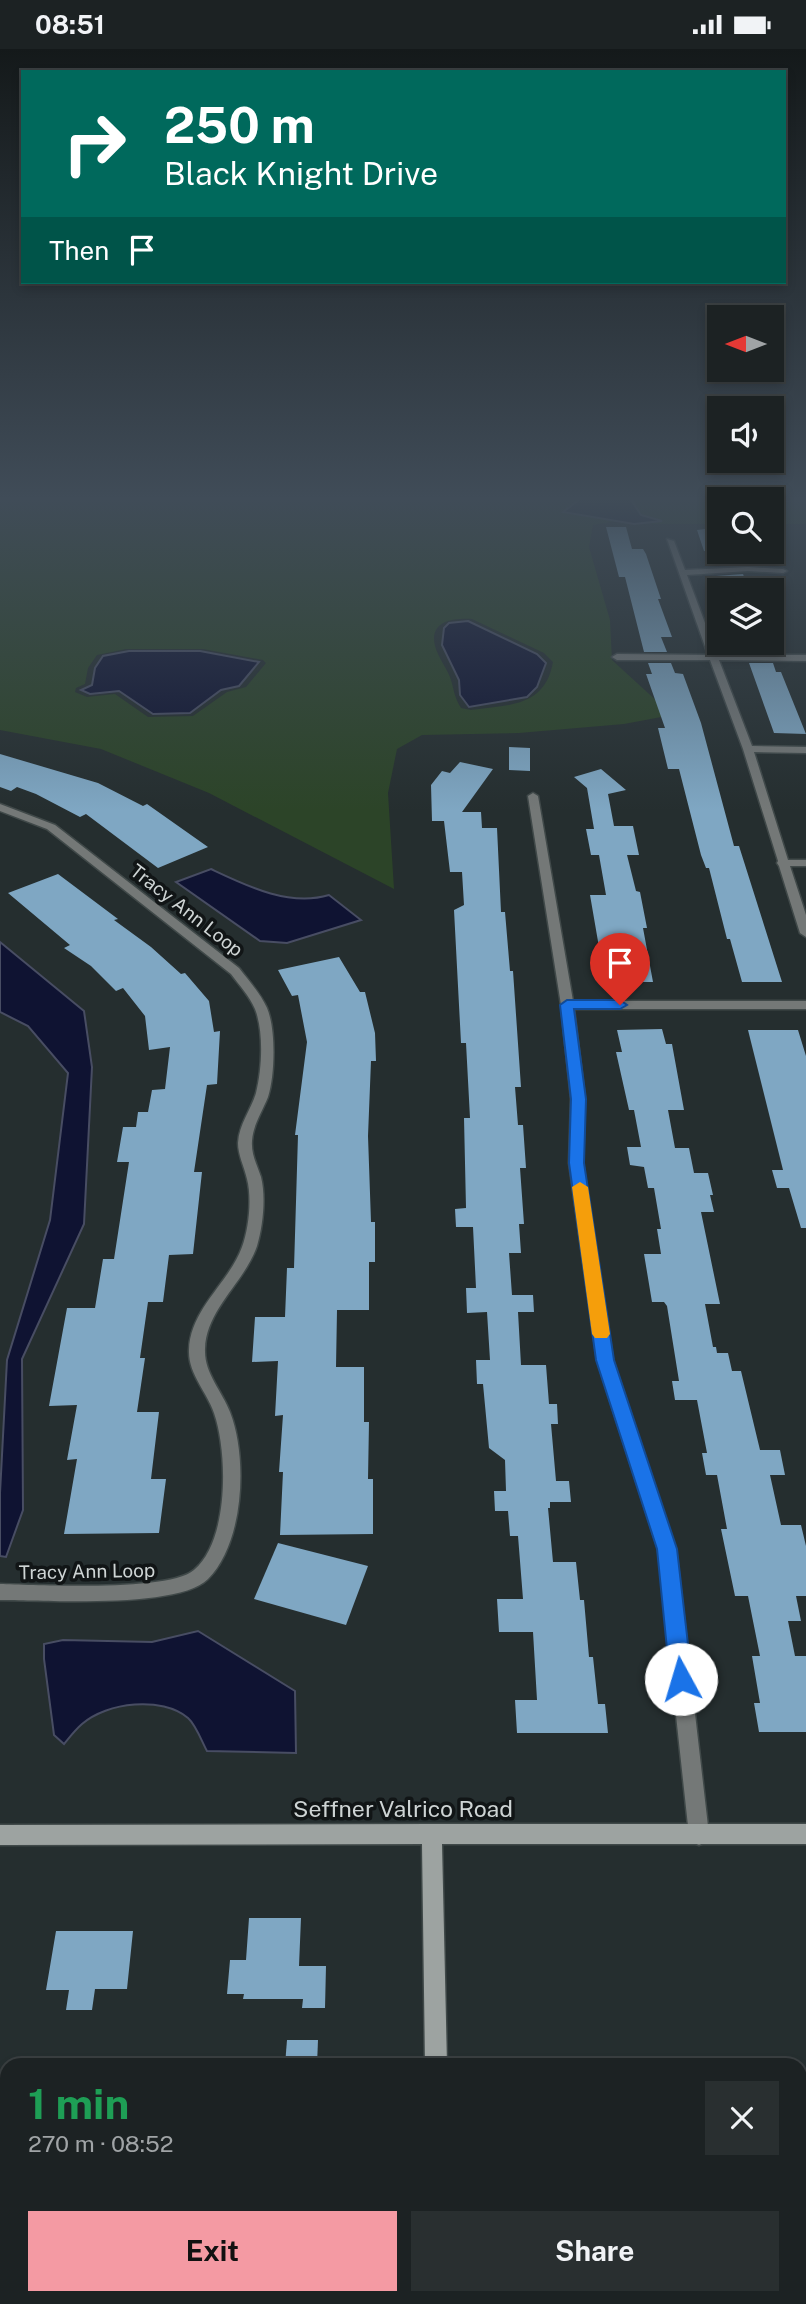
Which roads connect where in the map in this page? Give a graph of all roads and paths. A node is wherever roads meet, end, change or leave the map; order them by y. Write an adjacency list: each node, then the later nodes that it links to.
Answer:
1 (692, 600): 3 (street)
2 (617, 657): 3 (street)
3 (712, 658): 4 (street); 5 (street)
4 (806, 658)
5 (748, 749): 6 (street); 9 (street)
6 (806, 750)
7 (533, 796): 12 (street)
8 (0, 807): 14 (street, Tracy Ann Loop)
9 (782, 863): 10 (street); 11 (street)
10 (806, 863)
11 (806, 933)
12 (567, 1005): 13 (street); 18 (street)
13 (806, 1005)
14 (0, 1592)
15 (432, 1834): 17 (street, Seffner Valrico Road); 18 (street, Seffner Valrico Road); 19 (street)
16 (806, 1834): 18 (street, Seffner Valrico Road)
17 (0, 1835)
18 (699, 1835)
19 (436, 2058)

